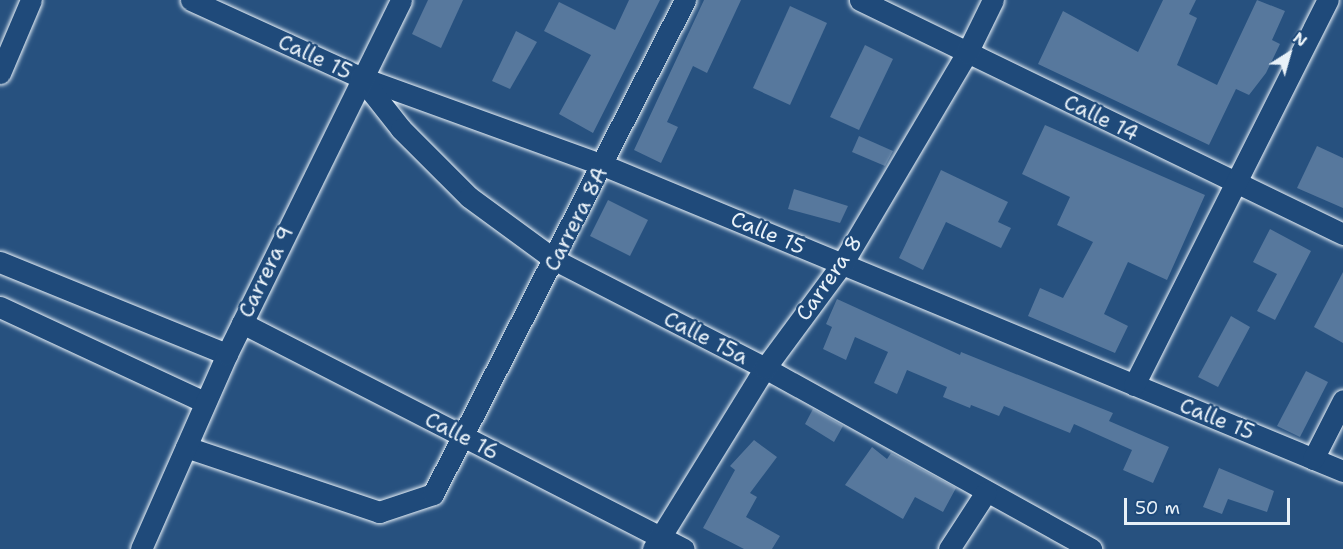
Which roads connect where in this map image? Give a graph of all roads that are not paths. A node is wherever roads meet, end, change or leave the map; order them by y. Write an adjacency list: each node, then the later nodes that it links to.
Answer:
1 (31, 0): 9 (street)
2 (191, 0): 10 (street, Calle 15)
3 (401, 0): 10 (street, Carrera 9)
4 (686, 0): 11 (street, Carrera 8A)
5 (860, 0): 8 (street, Calle 14)
6 (993, 0): 8 (street, Carrera 8)
7 (1328, 0): 12 (street)
8 (967, 53): 12 (street, Calle 14); 16 (street, Carrera 8)
9 (0, 73)
10 (360, 77): 11 (street, Calle 15); 14 (street, Calle 15a); 18 (street, Carrera 9)
11 (603, 165): 14 (street, Carrera 8A); 16 (street, Calle 15)
12 (1234, 182): 13 (street, Calle 14); 21 (street)
13 (1343, 234)
14 (555, 260): 20 (street, Calle 15a); 24 (street, Carrera 8A)
15 (0, 262): 19 (street)
16 (842, 264): 20 (street, Carrera 8); 21 (street, Calle 15)
17 (0, 307): 23 (street)
18 (242, 323): 19 (street, Carrera 9); 24 (street, Calle 16)
19 (227, 354): 23 (street, Carrera 9)
20 (765, 368): 28 (street, Calle 15a); 29 (street, Carrera 8)
21 (1134, 385): 26 (street, Calle 15)
22 (1343, 400): 26 (street)
23 (205, 402): 25 (street, Carrera 9)
24 (465, 438): 25 (street, Carrera 8A); 29 (street, Calle 16)
25 (186, 447): 30 (street, Carrera 9)
26 (1313, 459): 27 (street, Calle 15)
27 (1343, 471)
28 (986, 492): 32 (street); 33 (street, Calle 15a)
29 (657, 543): 31 (street, Calle 16)
30 (141, 549)
31 (683, 549)
32 (949, 549)
33 (1090, 549)

